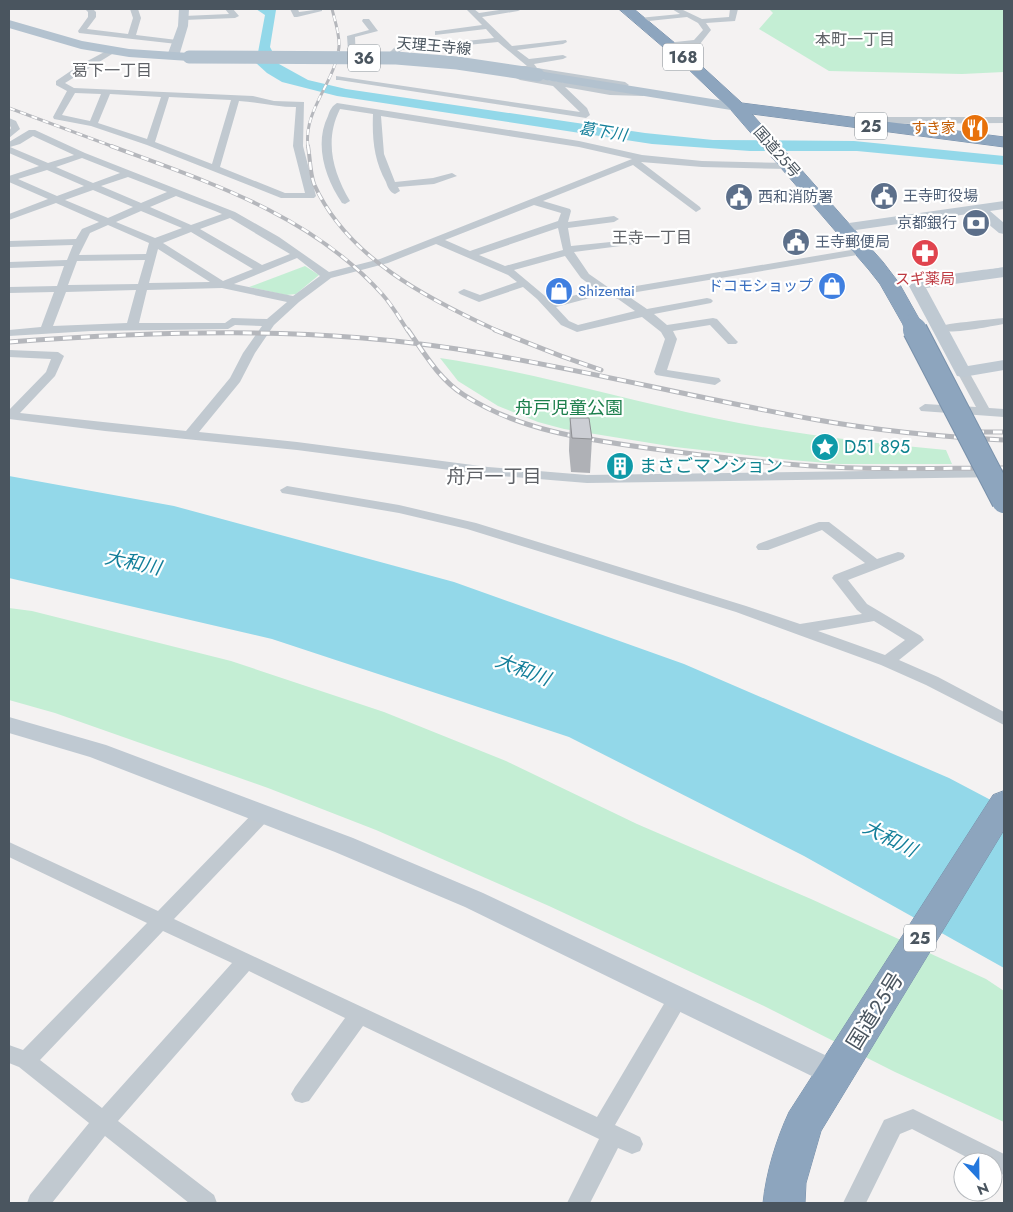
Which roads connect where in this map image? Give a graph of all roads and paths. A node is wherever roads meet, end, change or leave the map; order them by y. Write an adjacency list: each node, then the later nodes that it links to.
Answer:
1 (89, 9): 20 (street)
2 (134, 9): 20 (street)
3 (229, 9): 11 (street)
4 (294, 9): 5 (street)
5 (318, 9)
6 (470, 9): 13 (street)
7 (518, 9): 13 (street)
8 (626, 9): 14 (highway, 168)
9 (676, 9): 12 (street)
10 (734, 9): 16 (street)
11 (184, 14): 23 (street)
12 (688, 15): 14 (street); 16 (street)
13 (477, 16): 18 (street)
14 (639, 20): 25 (highway, 168)
15 (366, 21): 29 (street)
16 (701, 21): 25 (street)
17 (9, 24): 28 (main road, 天理王寺線 / 36)
18 (487, 27): 19 (street); 22 (street)
19 (438, 33)
20 (130, 37): 23 (street)
21 (432, 40): 30 (street)
22 (499, 40): 26 (street); 27 (street)
23 (177, 42): 31 (street)
24 (562, 42): 27 (street)
25 (669, 45): 46 (highway, 168)
26 (439, 46)
27 (509, 49): 33 (street)
28 (113, 51): 31 (main road, 天理王寺線 / 36); 40 (street)
29 (354, 53): 30 (street); 35 (street)
30 (392, 54): 33 (street)
31 (173, 56): 33 (main road, 天理王寺線 / 36, bridge)
32 (563, 57): 33 (street)
33 (532, 69): 35 (street); 43 (main road, 天理王寺線 / 36)
34 (339, 78): 39 (street)
35 (522, 78): 37 (street)
36 (411, 82): 39 (street)
37 (556, 84): 42 (street); 43 (street)
38 (440, 85): 42 (street)
39 (402, 89): 42 (street)
40 (72, 90): 41 (street); 51 (street)
41 (107, 92): 44 (street); 51 (street)
42 (430, 93)
43 (652, 93): 46 (main road, 天理王寺線 / 36)
44 (166, 95): 45 (street); 55 (street)
45 (236, 98): 62 (street); 62 (street)
46 (738, 107): 52 (highway, 国道25号 / 25); 60 (highway, 国道25号)
47 (377, 113): 59 (street); 64 (street); 69 (street)
48 (872, 120): 52 (street)
49 (1004, 120): 52 (street)
50 (9, 121): 53 (street)
51 (93, 124): 55 (street)
52 (910, 126): 54 (highway, 国道25号 / 25)
53 (9, 135)
54 (1004, 142)
55 (150, 144): 62 (street)
56 (9, 145): 58 (street)
57 (9, 150): 61 (street)
58 (82, 155): 61 (street); 63 (street)
59 (638, 160): 60 (street); 70 (street); 73 (street)
60 (787, 164): 80 (highway, 国道25号)
61 (46, 167): 65 (street); 66 (street)
62 (216, 169)
63 (129, 174): 66 (street); 67 (street)
64 (452, 176)
65 (9, 179): 68 (street)
66 (92, 187): 68 (street); 72 (street)
67 (176, 192): 72 (street); 75 (street)
68 (56, 200): 76 (street); 78 (street)
69 (345, 201)
70 (533, 201): 79 (street); 83 (street)
71 (1004, 205): 74 (street)
72 (142, 207): 78 (street); 81 (street)
73 (696, 209)
74 (978, 209): 80 (street); 82 (street)
75 (231, 214): 81 (street); 90 (street)
76 (9, 217)
77 (614, 219): 79 (street)
78 (106, 221): 85 (street); 86 (street)
79 (562, 225): 88 (street); 91 (street)
80 (842, 228): 89 (highway, 国道25号)
81 (192, 229): 86 (street); 95 (street)
82 (1004, 230)
83 (435, 240): 91 (street); 98 (street)
84 (636, 241): 88 (street)
85 (79, 242): 87 (street); 93 (street)
86 (154, 242): 92 (street); 100 (street)
87 (9, 244)
88 (568, 251): 96 (street); 105 (street)
89 (863, 251): 105 (street); 129 (highway, 国道25号, bridge)
90 (298, 254): 95 (street); 98 (street)
91 (470, 255): 96 (street)
92 (150, 257): 93 (street); 101 (street)
93 (73, 260): 94 (street); 102 (street)
94 (9, 265)
95 (261, 269): 100 (street)
96 (506, 269): 99 (street)
97 (1004, 272): 113 (street)
98 (326, 276): 106 (street)
99 (525, 283): 104 (street); 108 (street)
100 (222, 284): 101 (street); 106 (street)
101 (143, 287): 102 (street); 112 (street)
102 (62, 289): 103 (street); 114 (street)
103 (9, 290)
104 (464, 292)
105 (609, 292): 108 (street); 109 (street)
106 (295, 300): 111 (street)
107 (707, 302): 109 (street)
108 (549, 305): 109 (street)
109 (642, 313): 115 (street)
110 (1004, 321): 113 (street)
111 (270, 323): 112 (street); 126 (street)
112 (132, 326): 114 (street)
113 (940, 328): 120 (street)
114 (46, 329): 116 (street)
115 (664, 329): 117 (street); 121 (street)
116 (9, 333)
117 (732, 342)
118 (9, 353): 125 (street)
119 (1004, 366): 120 (street)
120 (963, 372): 123 (street)
121 (715, 381)
122 (925, 408): 123 (street)
123 (985, 413): 124 (street)
124 (1004, 414)
125 (10, 415): 126 (street)
126 (190, 435): 127 (street)
127 (1004, 473)
128 (287, 490): 134 (street)
129 (1004, 501)
130 (763, 547): 132 (street)
131 (898, 556): 132 (street)
132 (875, 564): 133 (street)
133 (876, 616): 134 (street); 135 (street)
134 (801, 630): 135 (street)
135 (887, 661): 136 (street)
136 (1004, 719)
137 (9, 725): 139 (street)
138 (1004, 803): 146 (highway, 国道25号 / 25)
139 (263, 814): 141 (street); 143 (street)
140 (9, 849): 141 (street)
141 (160, 920): 142 (street); 145 (street)
142 (246, 961): 144 (street); 148 (street)
143 (678, 998): 146 (street); 149 (street)
144 (359, 1015): 147 (street); 149 (street)
145 (17, 1058): 148 (street)
146 (836, 1074): 154 (highway, 国道25号 / 25)
147 (302, 1094)
148 (103, 1122): 151 (street); 152 (street)
149 (615, 1136): 153 (street)
150 (1004, 1165): 155 (street)
151 (38, 1203)
152 (206, 1203)
153 (578, 1203)
154 (784, 1203)
155 (854, 1203)

